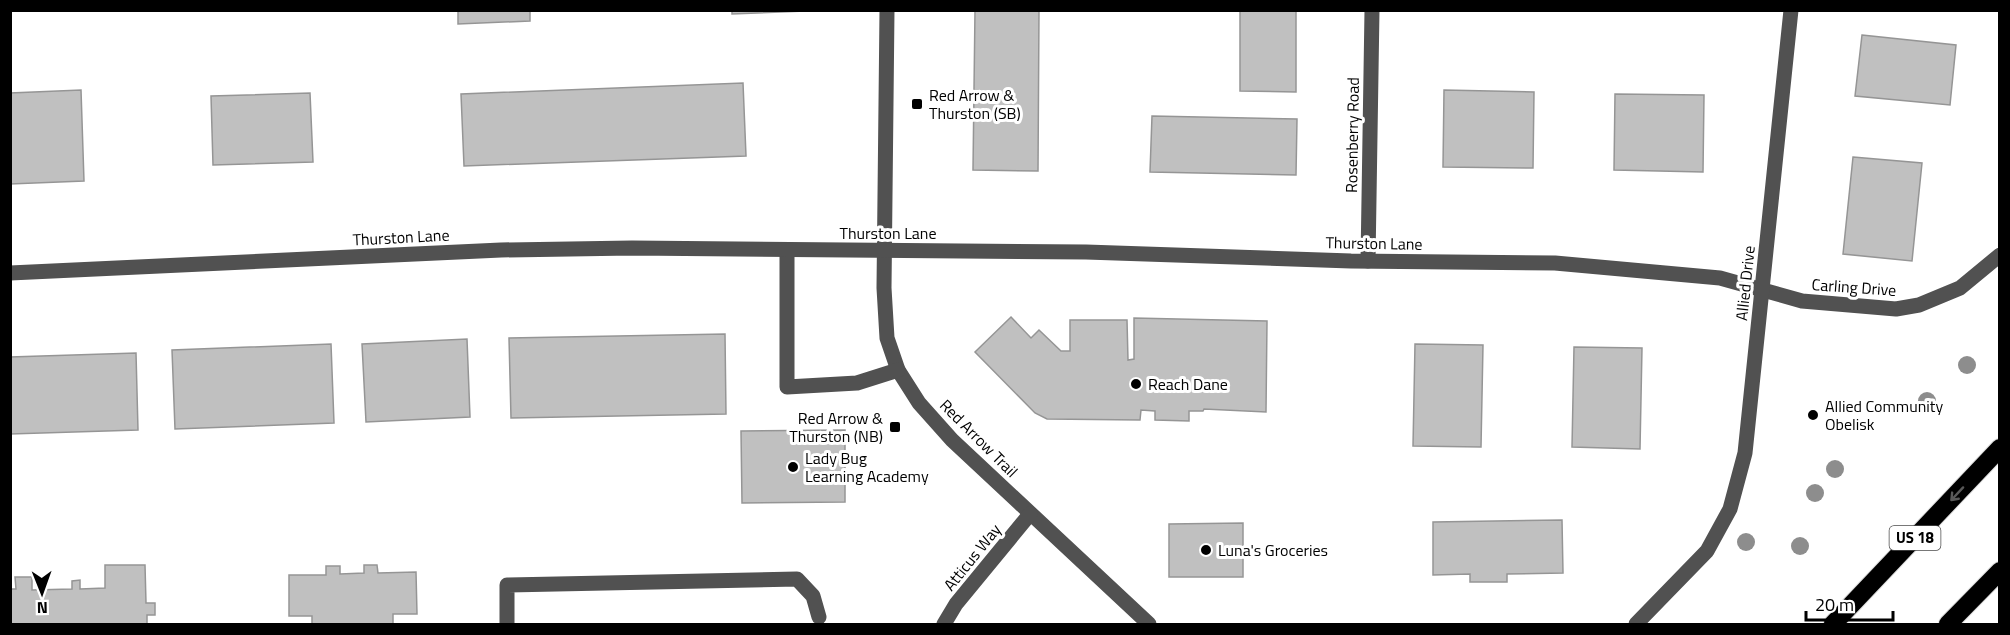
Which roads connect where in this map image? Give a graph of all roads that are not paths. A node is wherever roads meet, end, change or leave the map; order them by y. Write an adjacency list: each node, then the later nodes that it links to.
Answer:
1 (887, 10): 5 (street, Red Arrow Trail)
2 (1372, 10): 7 (street, Rosenberry Road)
3 (1791, 10): 9 (street, Allied Drive)
4 (788, 250): 5 (street, Thurston Lane); 8 (street, Thurston Lane); 10 (street)
5 (884, 252): 7 (street, Thurston Lane); 10 (street, Red Arrow Trail)
6 (2000, 255): 9 (street, Carling Drive)
7 (1368, 261): 9 (street, Thurston Lane)
8 (10, 273)
9 (1763, 292): 18 (street, Allied Drive)
10 (898, 370): 12 (street, Red Arrow Trail)
11 (1998, 450): 19 (highway, US 18, one-way to 19)
12 (1030, 514): 16 (street, Atticus Way); 17 (street, Red Arrow Trail)
13 (2000, 571): 20 (highway)
14 (819, 617): 15 (street)
15 (507, 624)
16 (945, 624)
17 (1149, 624)
18 (1636, 624)
19 (1833, 624)
20 (1947, 624)

